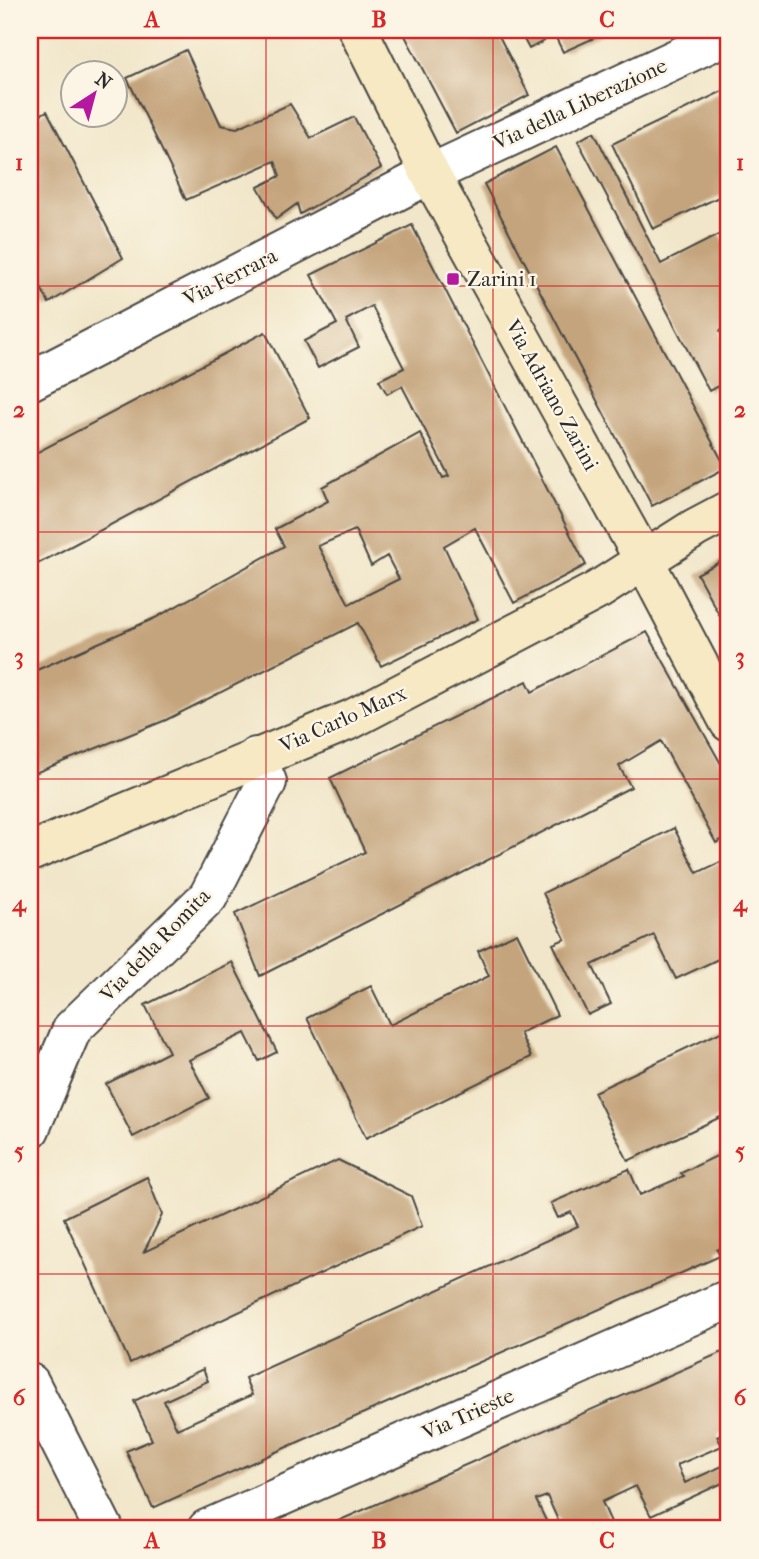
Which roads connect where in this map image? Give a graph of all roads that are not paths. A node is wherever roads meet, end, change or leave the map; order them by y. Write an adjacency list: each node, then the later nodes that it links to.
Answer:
1 (358, 30): 3 (street, Via Adriano Zarini)
2 (729, 34): 3 (street, Via della Liberazione)
3 (430, 174): 4 (street, Via Ferrara); 6 (street, Via Adriano Zarini)
4 (30, 381)
5 (729, 510): 6 (street, Via Carlo Marx)
6 (644, 560): 7 (street, Via Adriano Zarini); 8 (street, Via Carlo Marx)
7 (729, 722)
8 (256, 757): 9 (street, Via Carlo Marx); 10 (street, Via della Romita)
9 (30, 852)
10 (30, 1129)
11 (729, 1299): 14 (street, Via Trieste)
12 (30, 1383): 13 (street)
13 (104, 1529)
14 (207, 1529)

